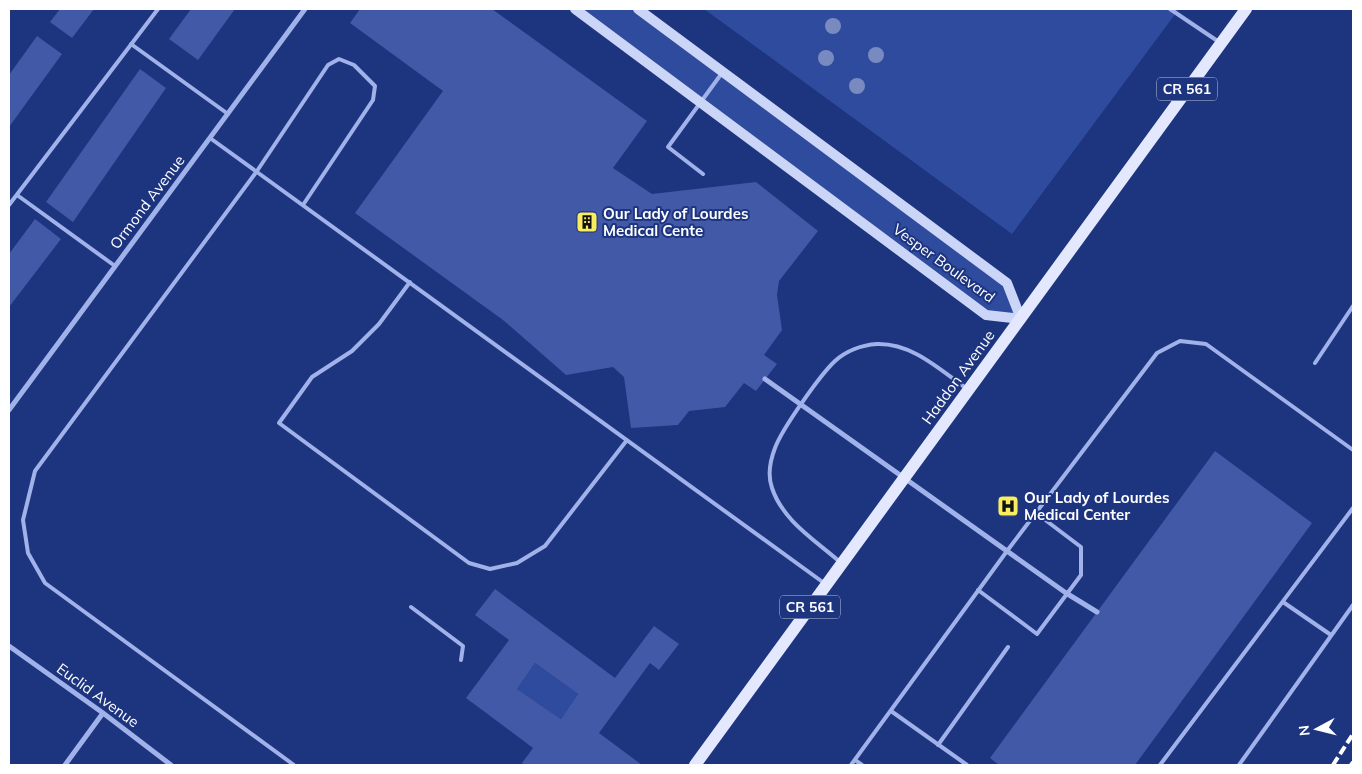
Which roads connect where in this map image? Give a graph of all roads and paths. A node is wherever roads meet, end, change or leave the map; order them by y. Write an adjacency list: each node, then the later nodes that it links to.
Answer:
1 (158, 9): 8 (lane)
2 (305, 9): 11 (street, Ormond Avenue)
3 (575, 9): 10 (street, Vesper Boulevard)
4 (638, 9): 9 (street, Vesper Boulevard)
5 (1170, 9): 7 (lane)
6 (1246, 9): 7 (main road, Haddon Avenue / CR 561)
7 (1221, 43): 21 (main road, Haddon Avenue / CR 561)
8 (131, 44): 11 (lane); 15 (lane)
9 (723, 72): 10 (lane); 21 (street, Vesper Boulevard)
10 (701, 102): 14 (lane); 21 (street, Vesper Boulevard)
11 (228, 114): 12 (street, Ormond Avenue)
12 (210, 138): 13 (lane); 18 (street, Ormond Avenue)
13 (257, 171): 17 (lane); 17 (lane); 51 (lane)
14 (703, 174)
15 (17, 194): 16 (lane); 18 (lane)
16 (9, 205)
17 (303, 205): 19 (lane)
18 (115, 266): 26 (street, Ormond Avenue)
19 (410, 282): 27 (lane); 27 (lane)
20 (1353, 306): 22 (lane)
21 (1021, 319): 24 (main road, Haddon Avenue / CR 561)
22 (1315, 363)
23 (765, 379): 25 (street)
24 (968, 389): 25 (lane); 29 (main road, Haddon Avenue / CR 561)
25 (802, 403): 29 (street); 33 (lane)
26 (9, 410)
27 (627, 440): 34 (lane)
28 (1353, 450): 31 (lane)
29 (905, 476): 32 (street); 33 (main road, Haddon Avenue / CR 561)
30 (1353, 508): 37 (lane)
31 (1036, 512): 32 (lane); 36 (lane)
32 (1007, 551): 35 (lane); 36 (street)
33 (842, 563): 34 (main road, Haddon Avenue / CR 561)
34 (826, 585): 52 (main road, Haddon Avenue / CR 561)
35 (978, 590): 36 (lane); 45 (lane)
36 (1066, 594): 40 (street)
37 (1283, 602): 41 (lane); 56 (lane)
38 (1353, 605): 41 (lane)
39 (410, 607): 44 (lane)
40 (1097, 612)
41 (1330, 635): 57 (lane)
42 (9, 646): 46 (street, Euclid Avenue)
43 (1008, 647): 47 (lane)
44 (462, 660)
45 (891, 711): 47 (lane); 48 (lane)
46 (103, 713): 49 (street); 50 (street, Euclid Avenue)
47 (938, 745): 55 (lane)
48 (855, 760): 53 (lane); 54 (lane)
49 (65, 765)
50 (171, 765)
51 (294, 765)
52 (695, 765)
53 (851, 765)
54 (862, 765)
55 (967, 765)
56 (1160, 765)
57 (1239, 765)

